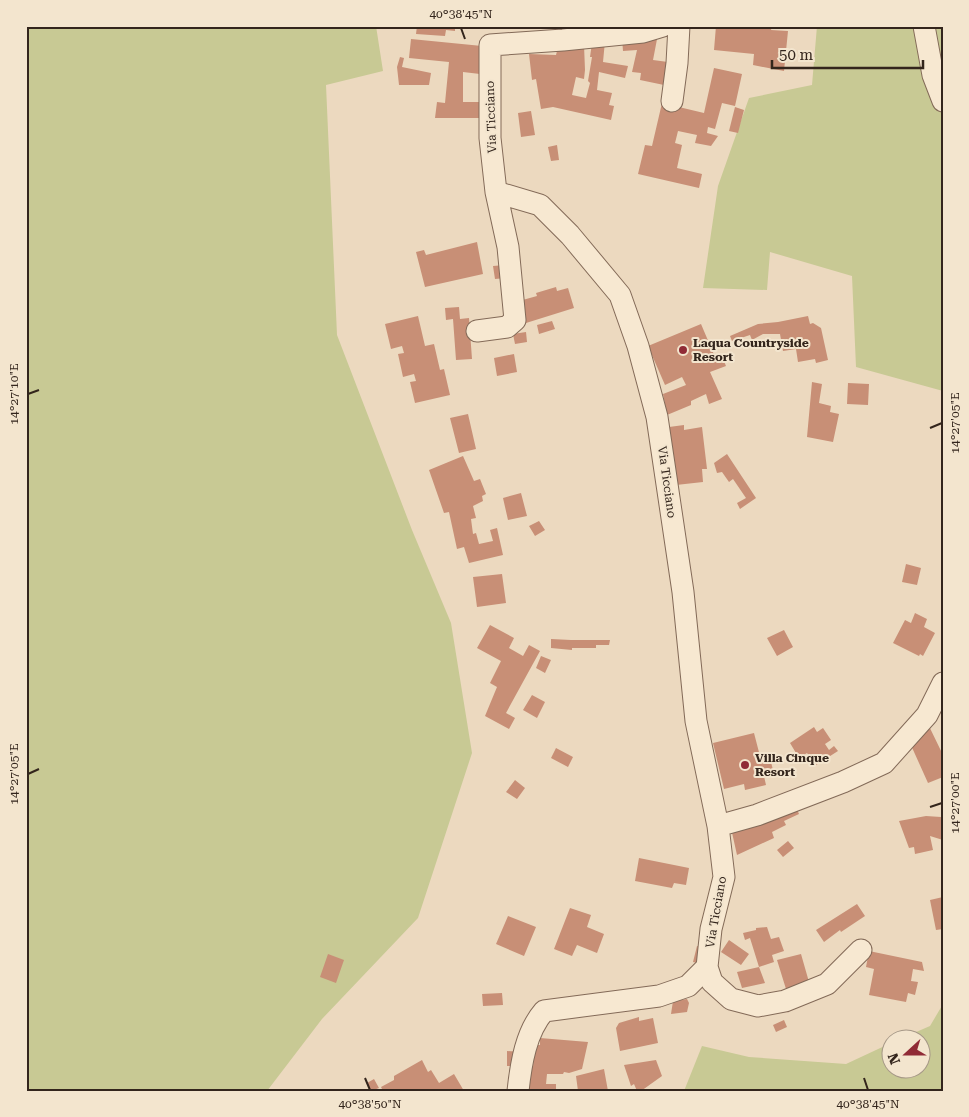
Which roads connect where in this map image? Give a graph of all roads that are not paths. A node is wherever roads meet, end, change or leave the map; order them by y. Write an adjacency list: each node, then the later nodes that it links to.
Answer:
1 (664, 26): 6 (street, Via Ticciano)
2 (679, 26): 4 (street)
3 (924, 26): 5 (street)
4 (672, 101)
5 (943, 101)
6 (496, 192): 7 (street); 9 (street, Via Ticciano)
7 (477, 331)
8 (943, 683): 9 (street)
9 (718, 826): 11 (street, Via Ticciano)
10 (861, 950): 11 (street)
11 (707, 967): 12 (street)
12 (518, 1091)

